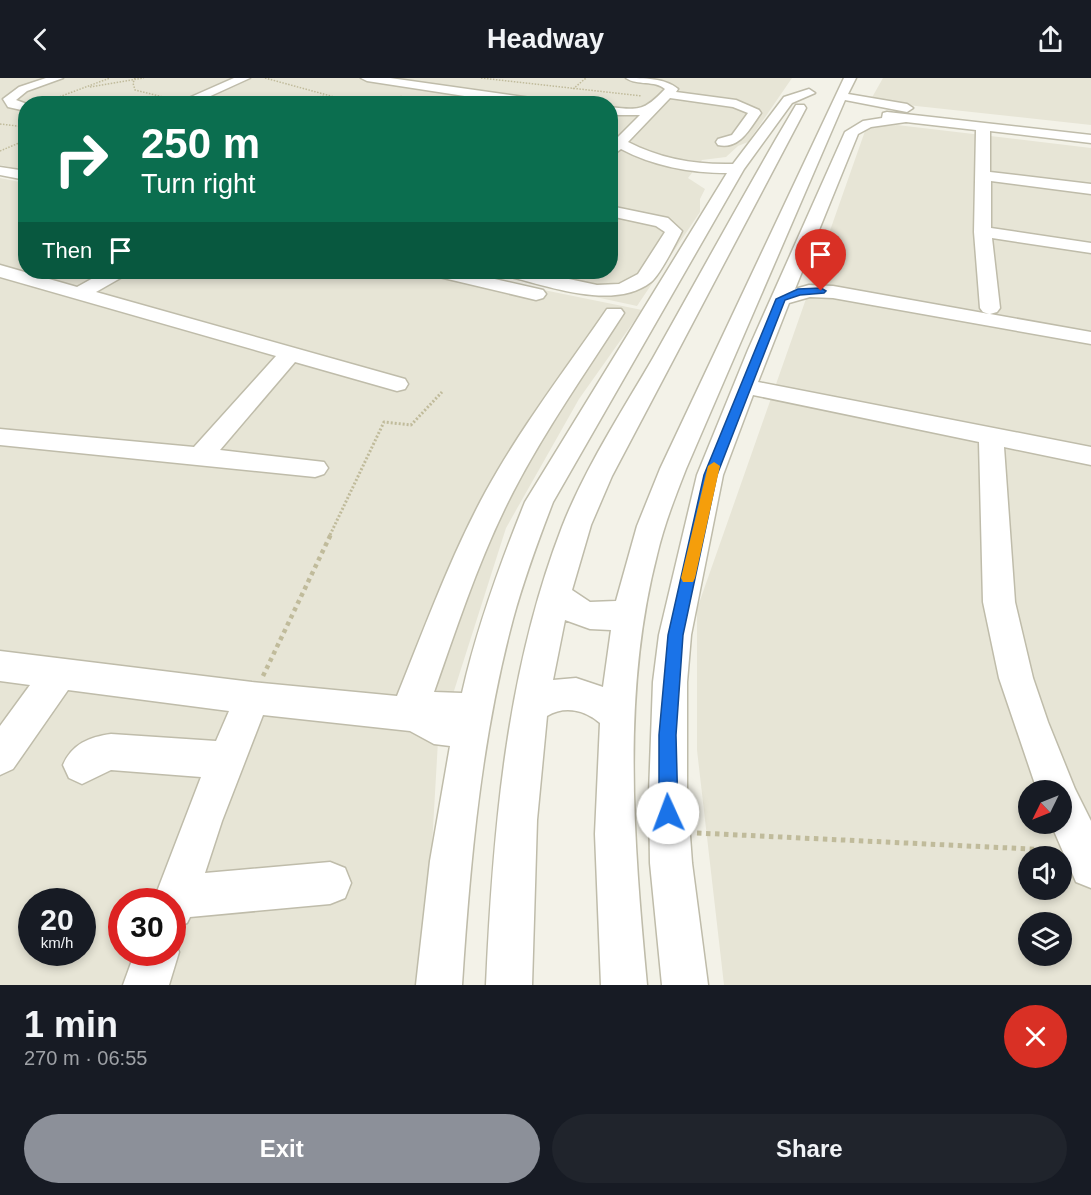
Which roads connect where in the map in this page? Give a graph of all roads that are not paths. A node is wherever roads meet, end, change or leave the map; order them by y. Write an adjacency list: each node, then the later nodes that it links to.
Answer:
1 (57, 78): 9 (street)
2 (244, 78): 6 (street)
3 (367, 78): 7 (street)
4 (632, 78): 8 (street)
5 (814, 85): 20 (street); 25 (street)
6 (201, 96)
7 (490, 96)
8 (666, 96): 13 (street); 25 (street)
9 (18, 105)
10 (844, 105): 11 (street); 11 (street); 48 (street)
11 (874, 109): 14 (street); 16 (street)
12 (618, 111): 13 (street)
13 (648, 114): 18 (street)
14 (907, 118): 15 (street); 33 (street)
15 (983, 127): 17 (street); 28 (street)
16 (1091, 128)
17 (1091, 140)
18 (618, 145)
19 (618, 149): 23 (street)
20 (777, 150): 25 (street); 43 (street)
21 (0, 157): 22 (street)
22 (18, 160)
23 (653, 162): 24 (street); 25 (street)
24 (621, 165)
25 (724, 165): 44 (street)
26 (0, 171): 27 (street)
27 (18, 174)
28 (982, 175): 29 (street); 31 (street)
29 (1091, 189)
30 (618, 213): 39 (street)
31 (983, 232): 32 (street); 42 (street)
32 (1091, 248)
33 (796, 264): 41 (street); 42 (street)
34 (0, 271): 35 (street)
35 (18, 276)
36 (29, 279): 40 (street)
37 (105, 279): 40 (street)
38 (471, 279): 45 (street)
39 (545, 279)
40 (80, 293): 50 (street)
41 (781, 299): 47 (street); 49 (street)
42 (990, 308): 46 (street)
43 (690, 309): 44 (street); 58 (street)
44 (652, 311): 45 (street); 66 (street)
45 (614, 313): 64 (street)
46 (1091, 326)
47 (1091, 338)
48 (730, 344): 49 (street); 59 (street)
49 (759, 350): 52 (street)
50 (289, 355): 51 (street); 56 (street)
51 (397, 384)
52 (745, 386): 53 (street); 81 (street)
53 (991, 435): 55 (street); 70 (street)
54 (0, 437): 56 (street)
55 (1091, 456)
56 (200, 457): 57 (street)
57 (315, 468)
58 (555, 592): 59 (street); 63 (street)
59 (631, 609): 65 (street)
60 (0, 666): 61 (street)
61 (60, 674): 62 (street); 67 (street)
62 (252, 698): 64 (street); 68 (street)
63 (531, 706): 65 (street); 79 (street)
64 (412, 715): 66 (street)
65 (618, 716): 80 (street)
66 (471, 721): 78 (street)
67 (0, 756)
68 (227, 760): 69 (street); 74 (street)
69 (82, 765)
70 (1052, 780)
71 (1072, 825): 72 (street)
72 (1087, 859)
73 (330, 883): 75 (street)
74 (179, 888)
75 (186, 901)
76 (152, 966): 77 (street)
77 (146, 985)
78 (439, 985)
79 (509, 985)
80 (624, 985)
81 (686, 985)

